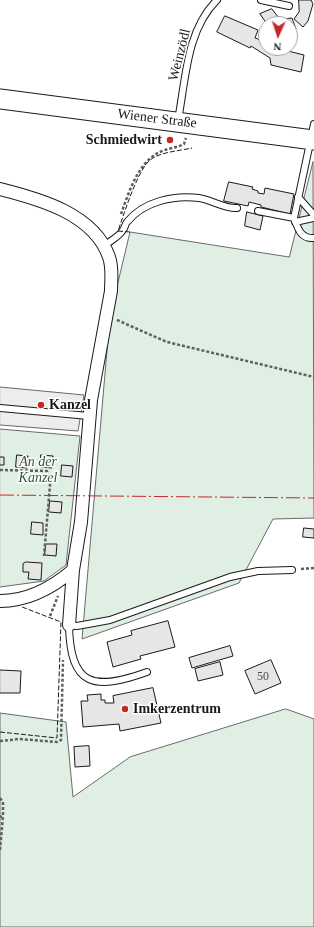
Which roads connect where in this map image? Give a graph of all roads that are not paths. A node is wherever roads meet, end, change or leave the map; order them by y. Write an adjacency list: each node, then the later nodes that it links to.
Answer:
1 (217, 0): 5 (lane, Weinzödl)
2 (261, 0): 3 (lane)
3 (289, 6)
4 (0, 99): 5 (main road, Wiener Straße)
5 (182, 129): 6 (main road, Wiener Straße)
6 (313, 135): 8 (lane)
7 (0, 189): 14 (street)
8 (298, 197): 11 (lane); 12 (lane)
9 (237, 208): 14 (lane)
10 (258, 210): 12 (lane)
11 (314, 217): 12 (lane)
12 (294, 220): 13 (lane)
13 (314, 238)
14 (104, 246): 16 (street)
15 (0, 408): 16 (lane)
16 (89, 416): 17 (street)
17 (73, 570): 19 (street); 20 (street)
18 (292, 570): 20 (lane)
19 (0, 601)
20 (69, 625): 21 (lane)
21 (147, 672)

